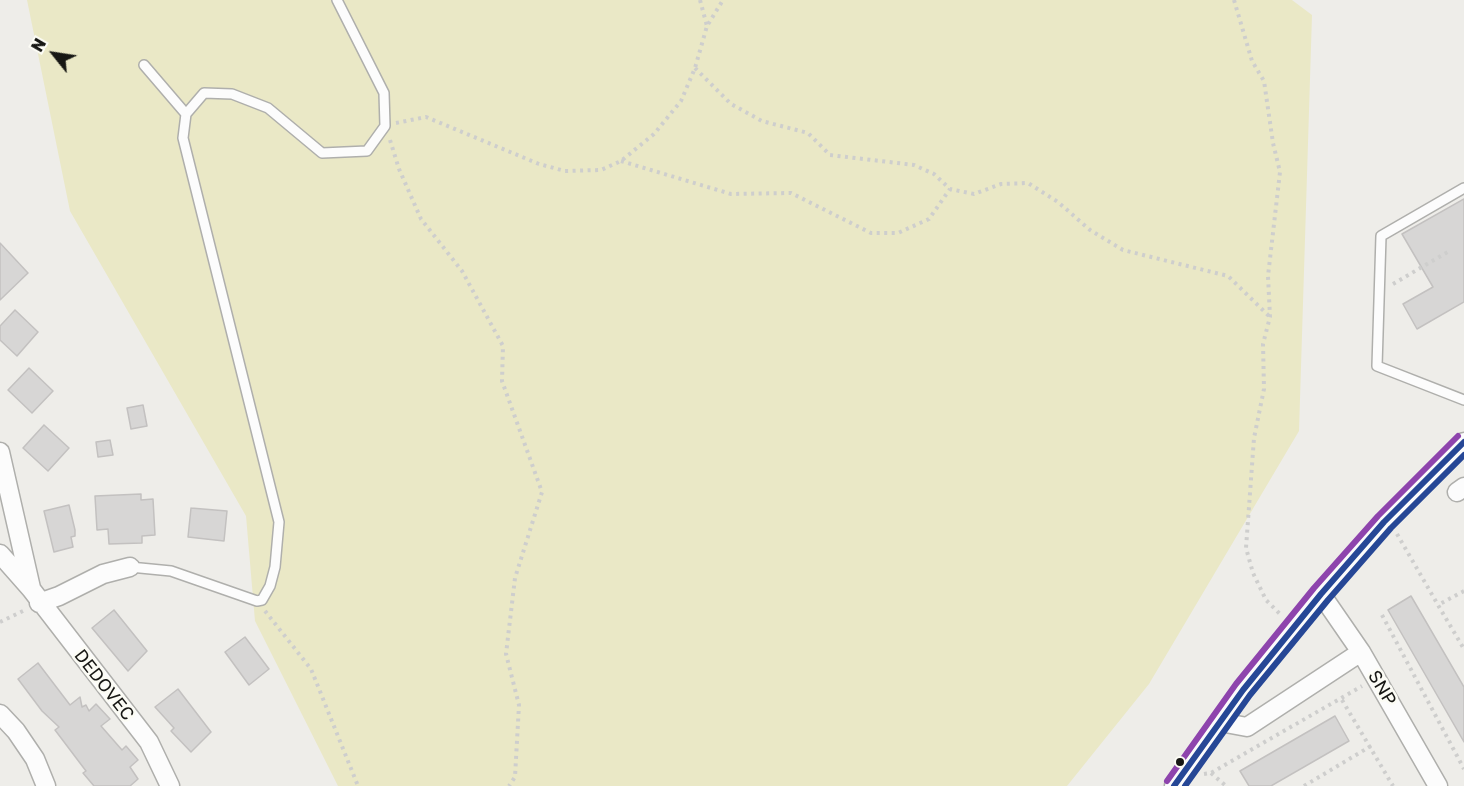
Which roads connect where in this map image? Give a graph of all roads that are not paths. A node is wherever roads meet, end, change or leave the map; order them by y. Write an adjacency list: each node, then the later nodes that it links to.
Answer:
1 (337, 0): 3 (lane)
2 (144, 65): 3 (lane)
3 (186, 114): 10 (lane)
4 (1464, 188): 5 (lane)
5 (1464, 400)
6 (1464, 442): 11 (street)
7 (0, 452): 8 (street, DEDOVEC)
8 (7, 515): 12 (street, DEDOVEC)
9 (0, 554): 12 (street, DEDOVEC)
10 (130, 567): 12 (street)
11 (1321, 594): 13 (street, SNP); 15 (street)
12 (35, 596): 17 (street, DEDOVEC)
13 (1361, 652): 15 (street); 19 (street, SNP)
14 (0, 714): 16 (street)
15 (1220, 722): 18 (street)
16 (46, 786)
17 (170, 786)
18 (1174, 786)
19 (1438, 786)

